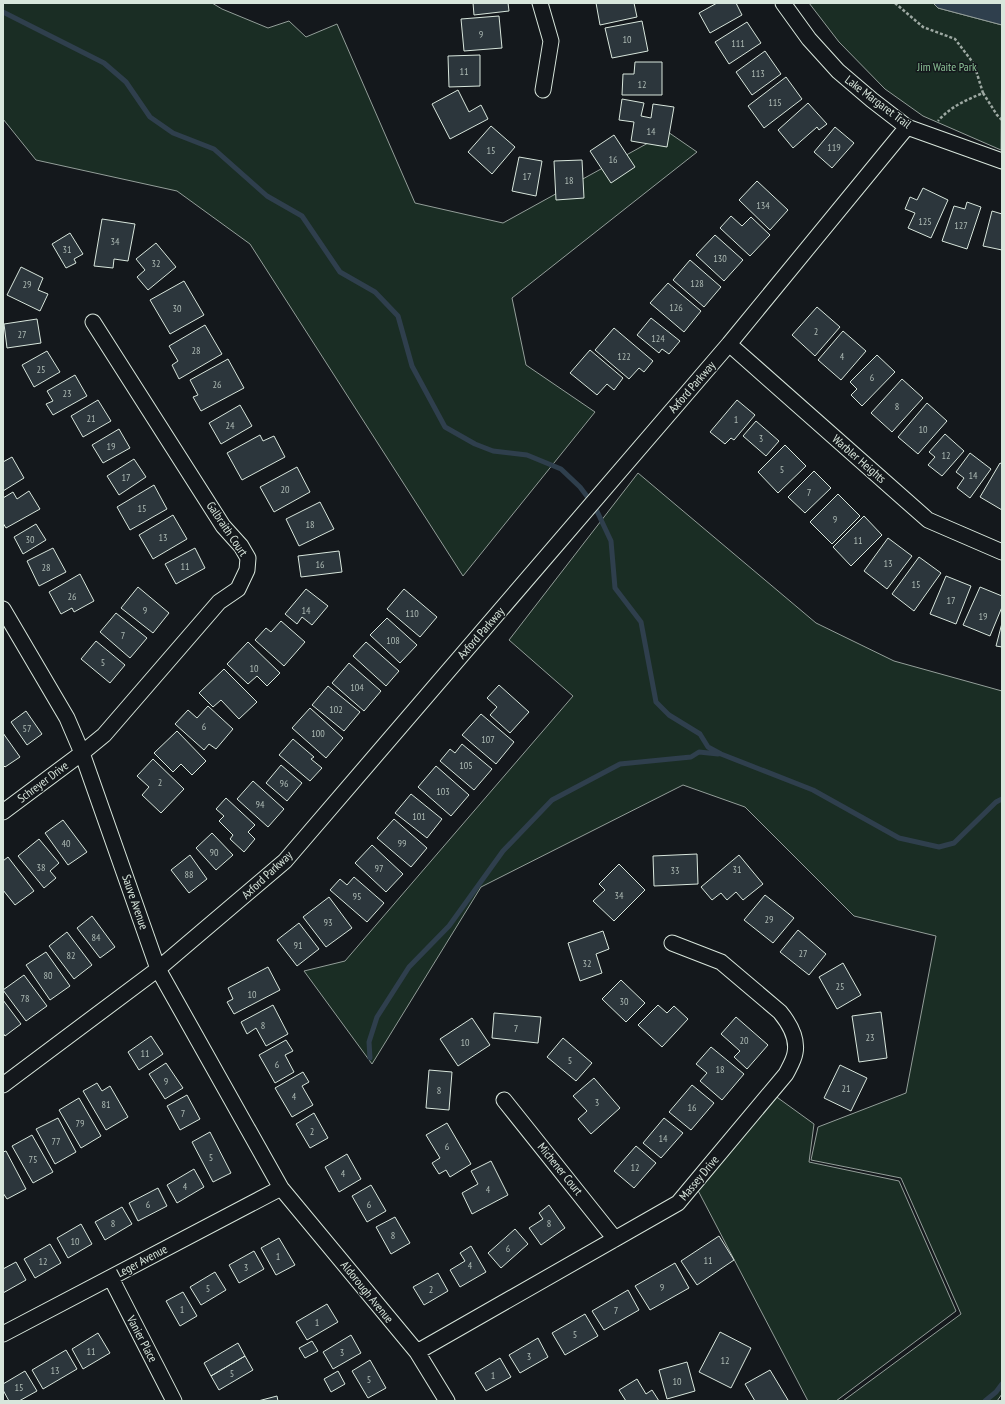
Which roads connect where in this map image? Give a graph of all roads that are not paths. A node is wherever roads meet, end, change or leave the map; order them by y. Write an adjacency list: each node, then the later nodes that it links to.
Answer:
1 (540, 3): 3 (street)
2 (783, 3): 4 (street, Lake Margaret Trail)
3 (543, 90)
4 (907, 127): 5 (street, Lake Margaret Trail); 7 (street, Axford Parkway)
5 (1002, 161)
6 (93, 322): 10 (street, Galbraith Court)
7 (729, 344): 8 (street, Warbler Heights); 13 (street, Axford Parkway)
8 (1002, 552)
9 (3, 609): 10 (street, Sauve Avenue)
10 (82, 753): 11 (street, Schreyer Drive); 13 (street, Sauve Avenue)
11 (3, 812)
12 (672, 944): 17 (street, Massey Drive)
13 (158, 969): 14 (street, Axford Parkway); 16 (street, Sauve Avenue)
14 (3, 1085)
15 (504, 1100): 17 (street, Michener Court)
16 (281, 1188): 18 (street, Leger Avenue); 20 (street, Aldorough Avenue)
17 (615, 1239): 20 (street, Massey Drive)
18 (110, 1278): 19 (street, Leger Avenue); 21 (street, Vanier Place)
19 (3, 1334)
20 (417, 1352): 22 (street, Aldorough Avenue)
21 (174, 1401)
22 (447, 1401)

